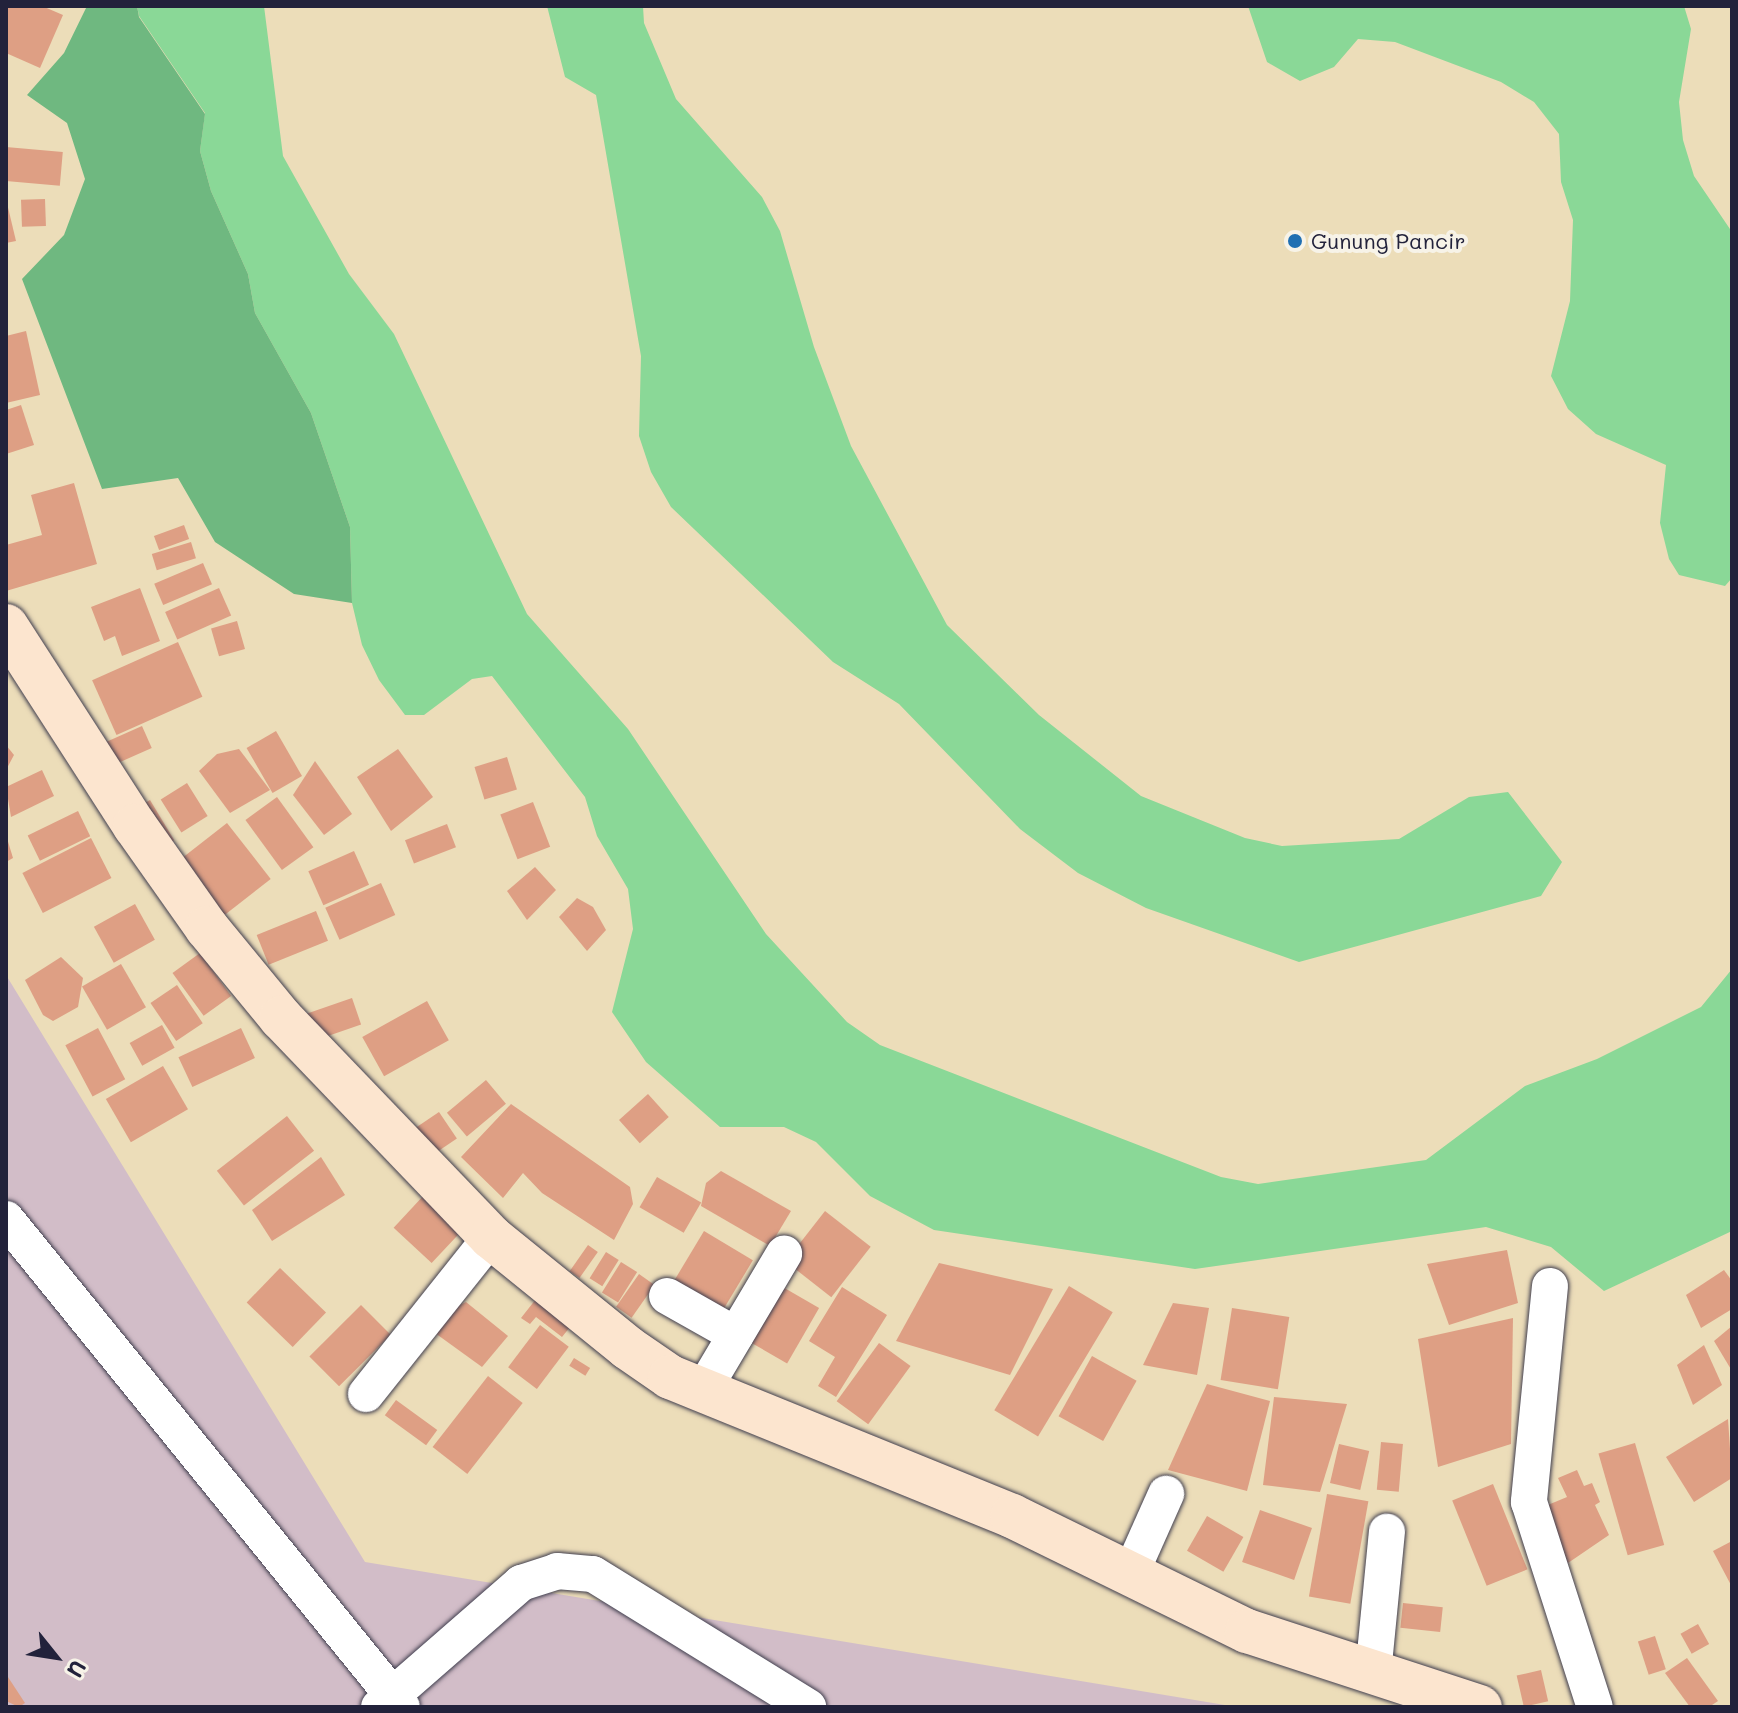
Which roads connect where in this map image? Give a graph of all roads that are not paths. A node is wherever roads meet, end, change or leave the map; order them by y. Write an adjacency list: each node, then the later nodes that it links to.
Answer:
1 (6, 626): 3 (street)
2 (6, 1219): 14 (street)
3 (491, 1237): 8 (street); 9 (street)
4 (784, 1254): 7 (street)
5 (1550, 1286): 17 (street)
6 (667, 1296): 7 (street)
7 (736, 1335): 8 (street)
8 (702, 1392): 12 (street)
9 (366, 1394)
10 (1166, 1494): 12 (street)
11 (1387, 1532): 13 (street)
12 (1130, 1575): 13 (street)
13 (1373, 1674): 16 (street)
14 (391, 1703): 15 (street)
15 (808, 1707)
16 (1480, 1707)
17 (1595, 1707)

